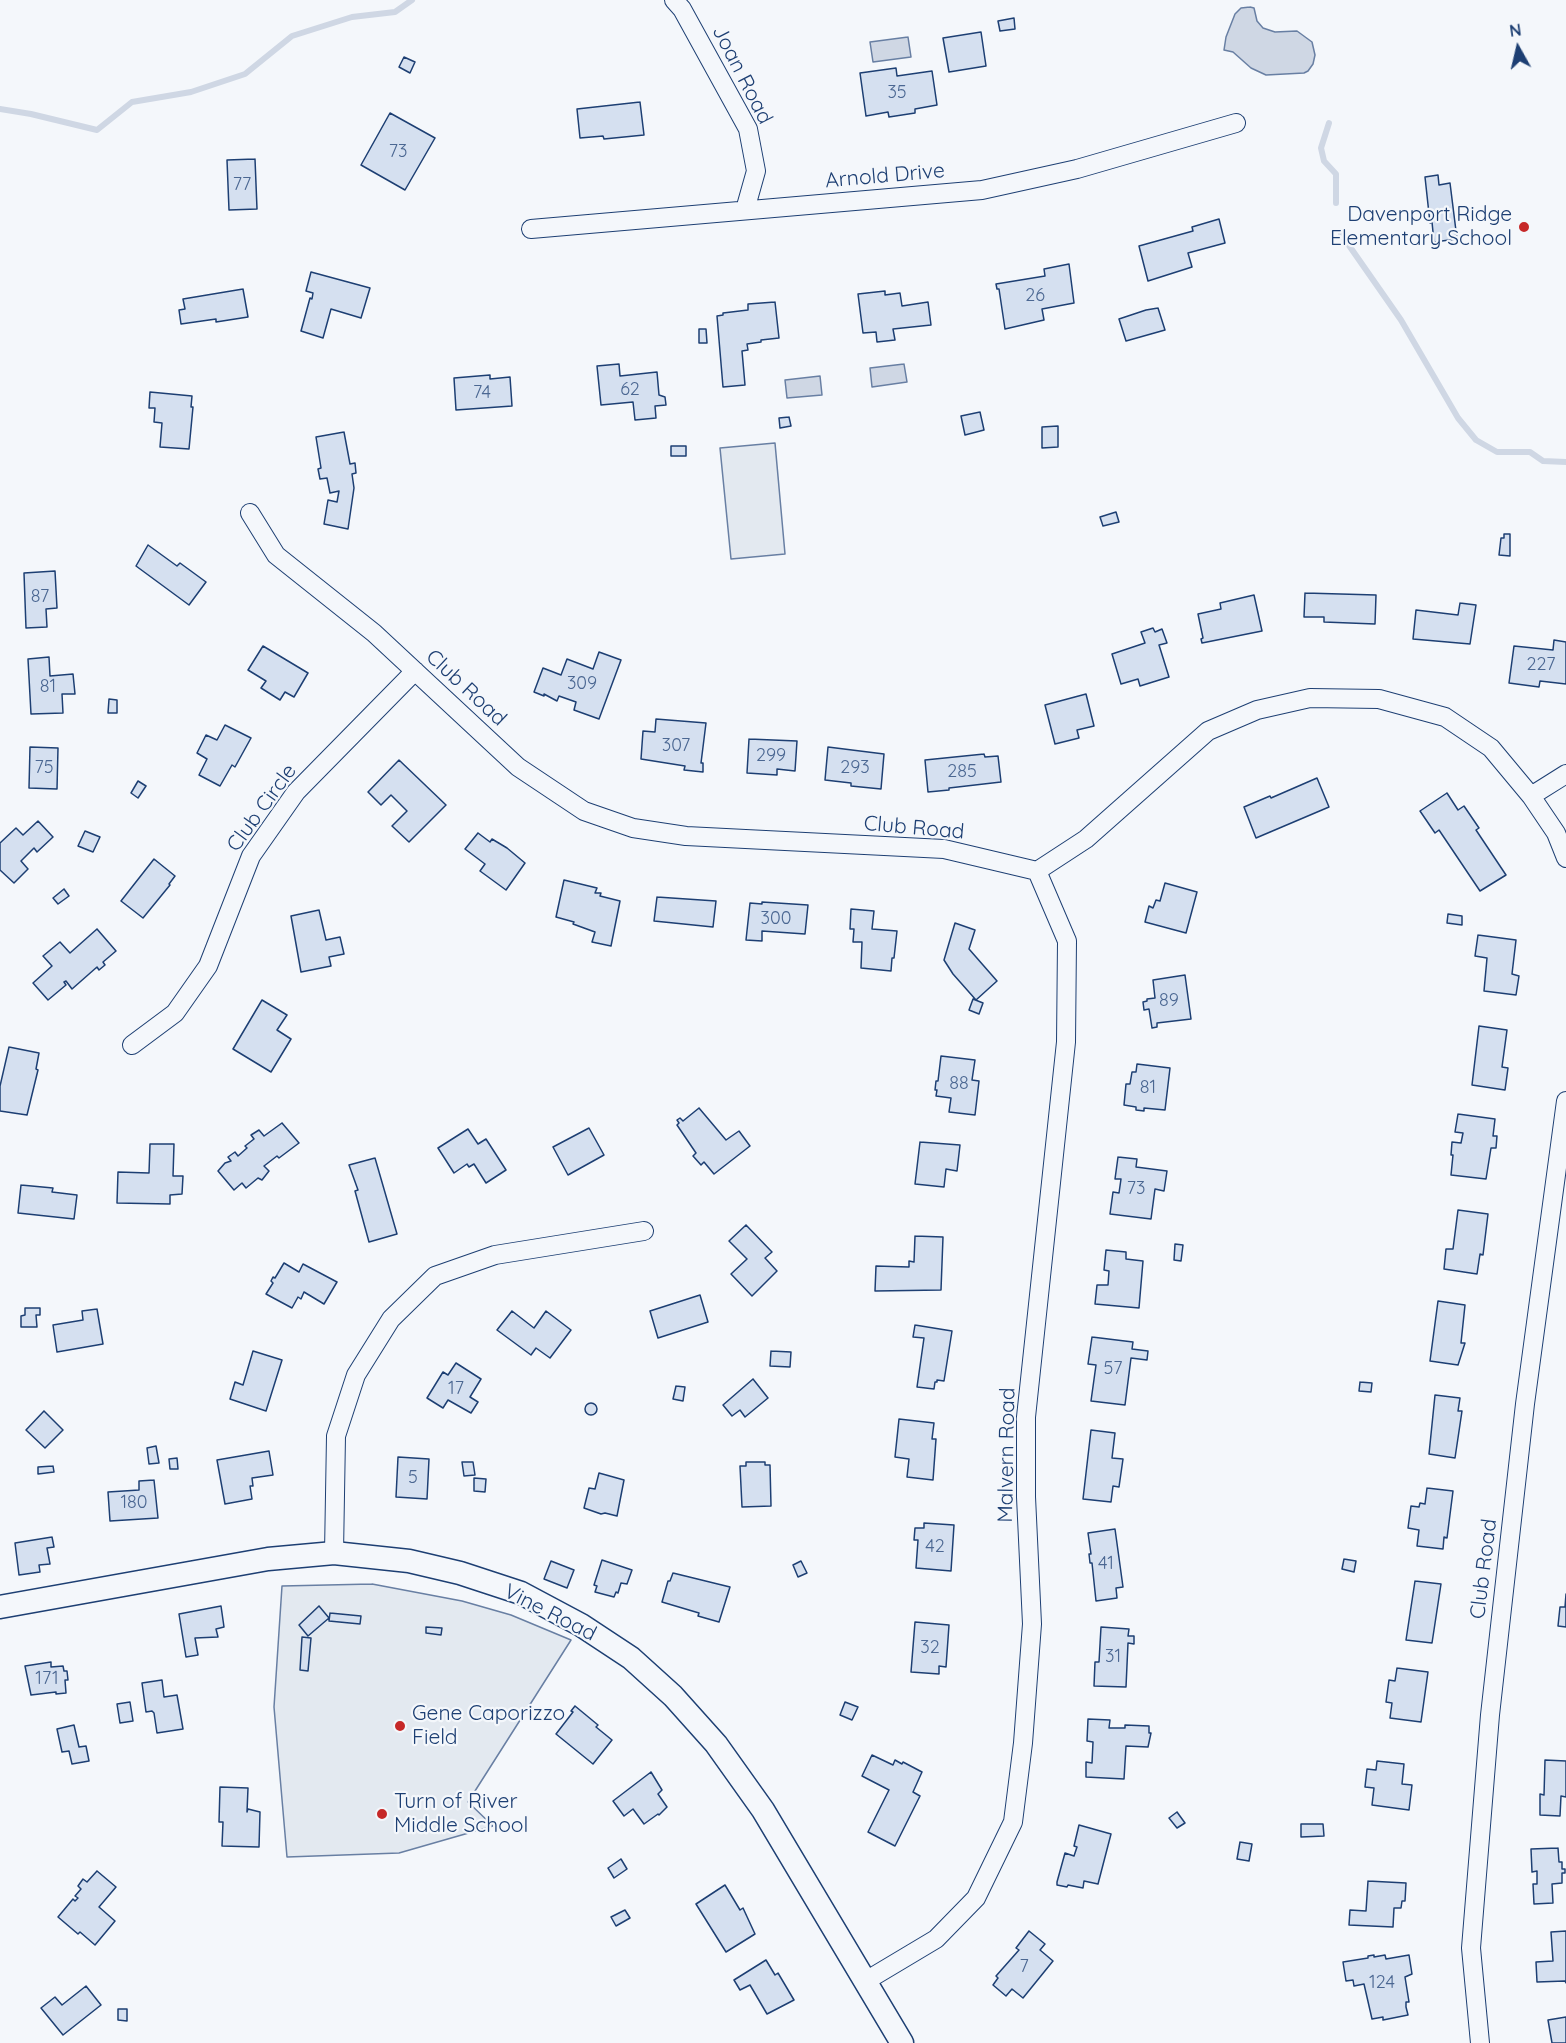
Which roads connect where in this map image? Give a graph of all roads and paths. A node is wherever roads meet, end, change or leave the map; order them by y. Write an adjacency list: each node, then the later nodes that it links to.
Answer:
1 (674, 0): 3 (street, Joan Road)
2 (1236, 123): 3 (street, Arnold Drive)
3 (746, 210): 4 (street, Arnold Drive)
4 (531, 229)
5 (250, 513): 6 (street, Club Road)
6 (415, 672): 10 (street, Club Road); 11 (street, Club Circle)
7 (1566, 774): 8 (street)
8 (1532, 796): 9 (street); 10 (street)
9 (1566, 858)
10 (1036, 871): 16 (street, Malvern Road)
11 (132, 1045)
12 (1566, 1101): 18 (street, Club Road)
13 (644, 1231): 14 (street)
14 (334, 1553): 15 (street, Vine Road); 16 (street, Vine Road)
15 (0, 1607)
16 (864, 1982): 17 (street, Vine Road)
17 (902, 2043)
18 (1480, 2043)

